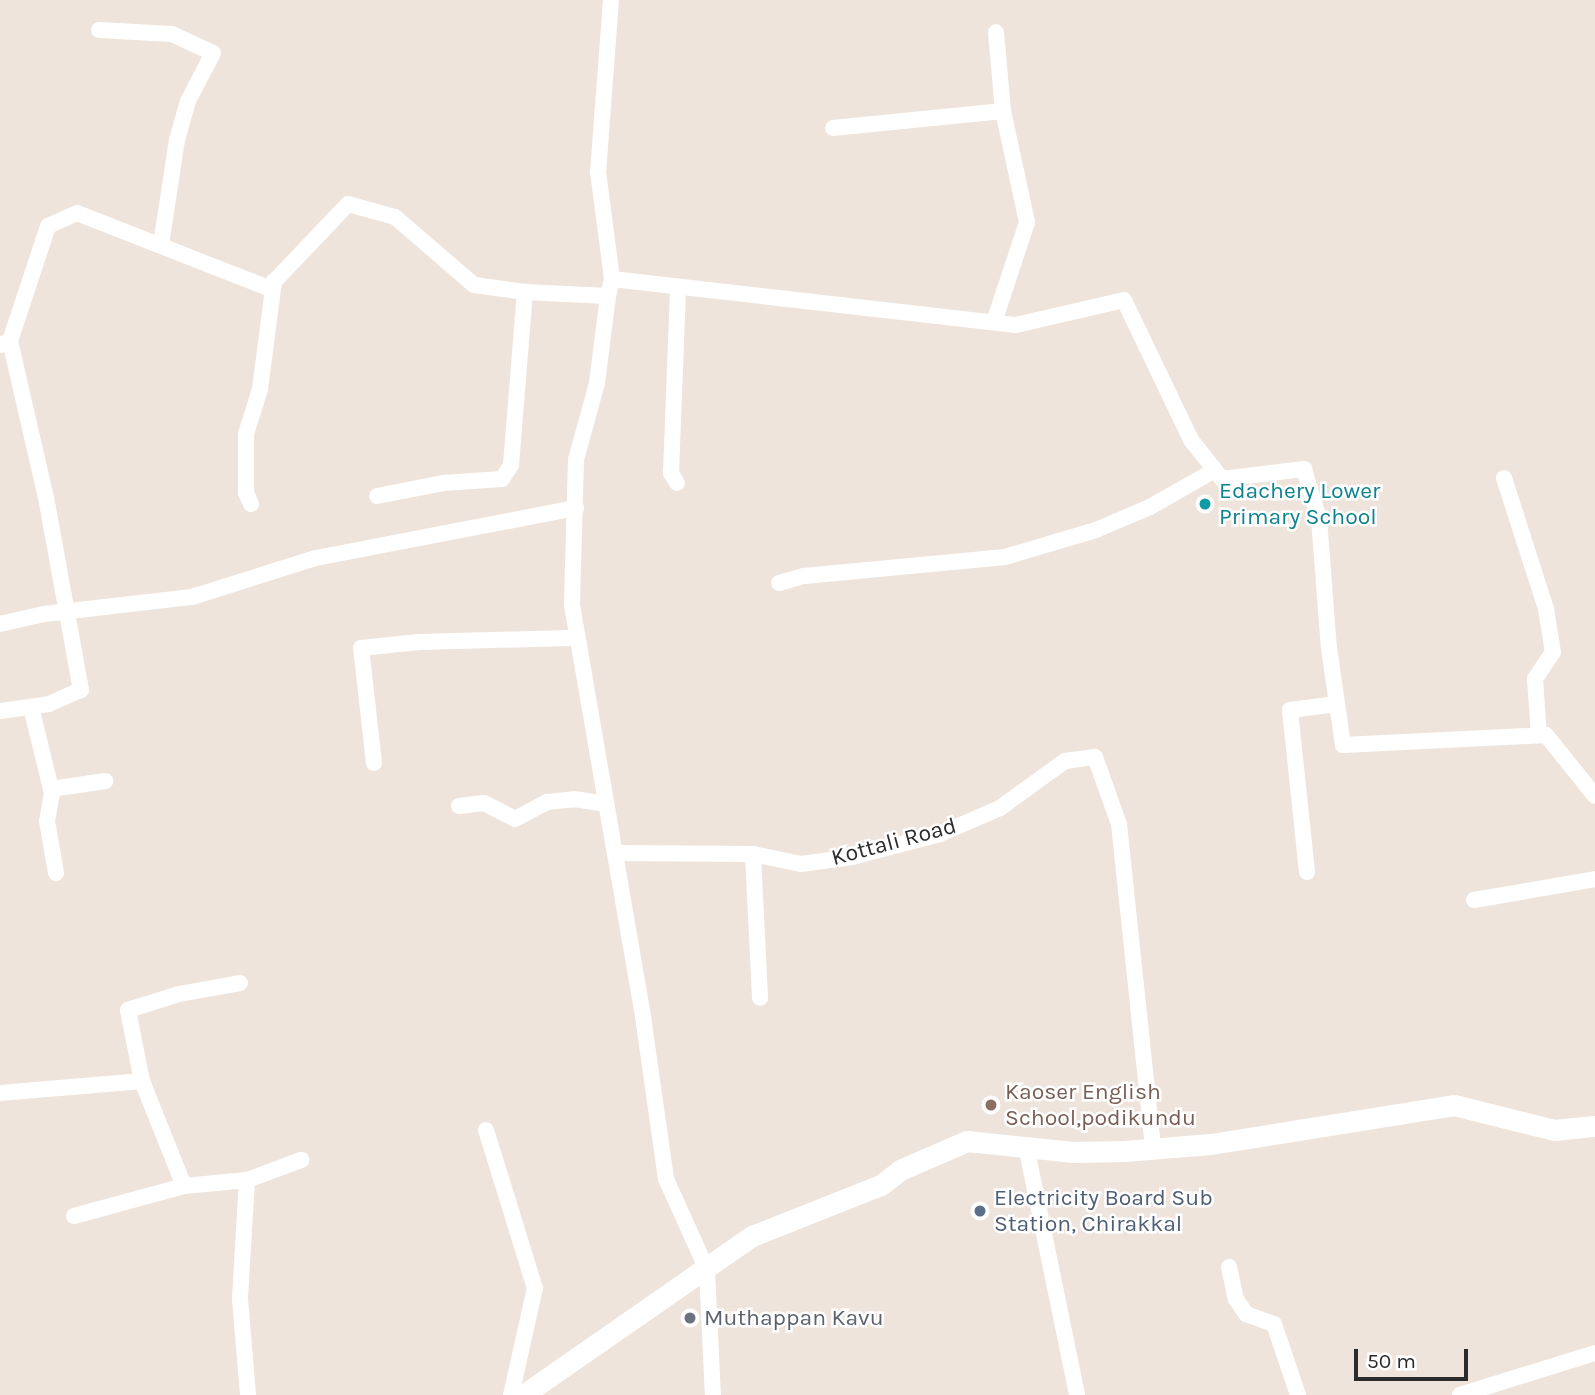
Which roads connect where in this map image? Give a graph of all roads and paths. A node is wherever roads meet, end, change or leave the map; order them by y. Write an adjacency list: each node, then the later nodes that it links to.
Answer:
1 (611, 0): 7 (street)
2 (99, 30): 6 (street)
3 (996, 32): 4 (street)
4 (1003, 111): 5 (street); 12 (street)
5 (833, 128)
6 (162, 244): 8 (street); 13 (street)
7 (612, 279): 9 (street); 11 (street)
8 (274, 281): 10 (street); 18 (street)
9 (678, 288): 12 (street); 16 (street)
10 (525, 292): 11 (street); 17 (street)
11 (608, 296): 19 (street)
12 (994, 322): 14 (street)
13 (5, 343): 21 (street)
14 (1213, 471): 20 (street); 24 (street)
15 (1503, 478): 27 (street)
16 (677, 483)
17 (377, 496)
18 (251, 505)
19 (576, 508): 21 (street); 23 (street)
20 (779, 583)
21 (67, 613): 22 (street); 25 (street)
22 (0, 624)
23 (577, 638): 28 (street); 33 (street)
24 (1337, 704): 27 (street); 37 (street)
25 (31, 707): 26 (street); 31 (street)
26 (0, 711)
27 (1539, 735): 29 (street)
28 (374, 764)
29 (1588, 773): 32 (street)
30 (105, 781): 31 (street)
31 (51, 789): 38 (street)
32 (1595, 796)
33 (604, 804): 34 (street); 35 (street)
34 (459, 806)
35 (615, 853): 36 (street, Kottali Road); 54 (street)
36 (753, 854): 42 (street); 48 (street, Kottali Road)
37 (1307, 872)
38 (56, 873)
39 (1595, 879): 40 (street)
40 (1475, 900)
41 (240, 983): 43 (street)
42 (760, 998)
43 (142, 1081): 44 (street); 51 (street)
44 (0, 1093)
45 (1595, 1126): 48 (main road)
46 (486, 1130): 58 (street)
47 (1026, 1146): 48 (main road); 54 (main road); 61 (street)
48 (1153, 1149)
49 (301, 1160): 50 (street)
50 (247, 1180): 51 (street); 57 (street)
51 (184, 1186): 52 (street)
52 (74, 1216)
53 (1229, 1267): 62 (street)
54 (707, 1270): 59 (main road); 60 (street)
55 (1595, 1353): 56 (street)
56 (1494, 1390): 63 (street)
57 (247, 1395)
58 (511, 1395)
59 (523, 1395)
60 (713, 1395)
61 (1077, 1395)
62 (1298, 1395)
63 (1460, 1395)

